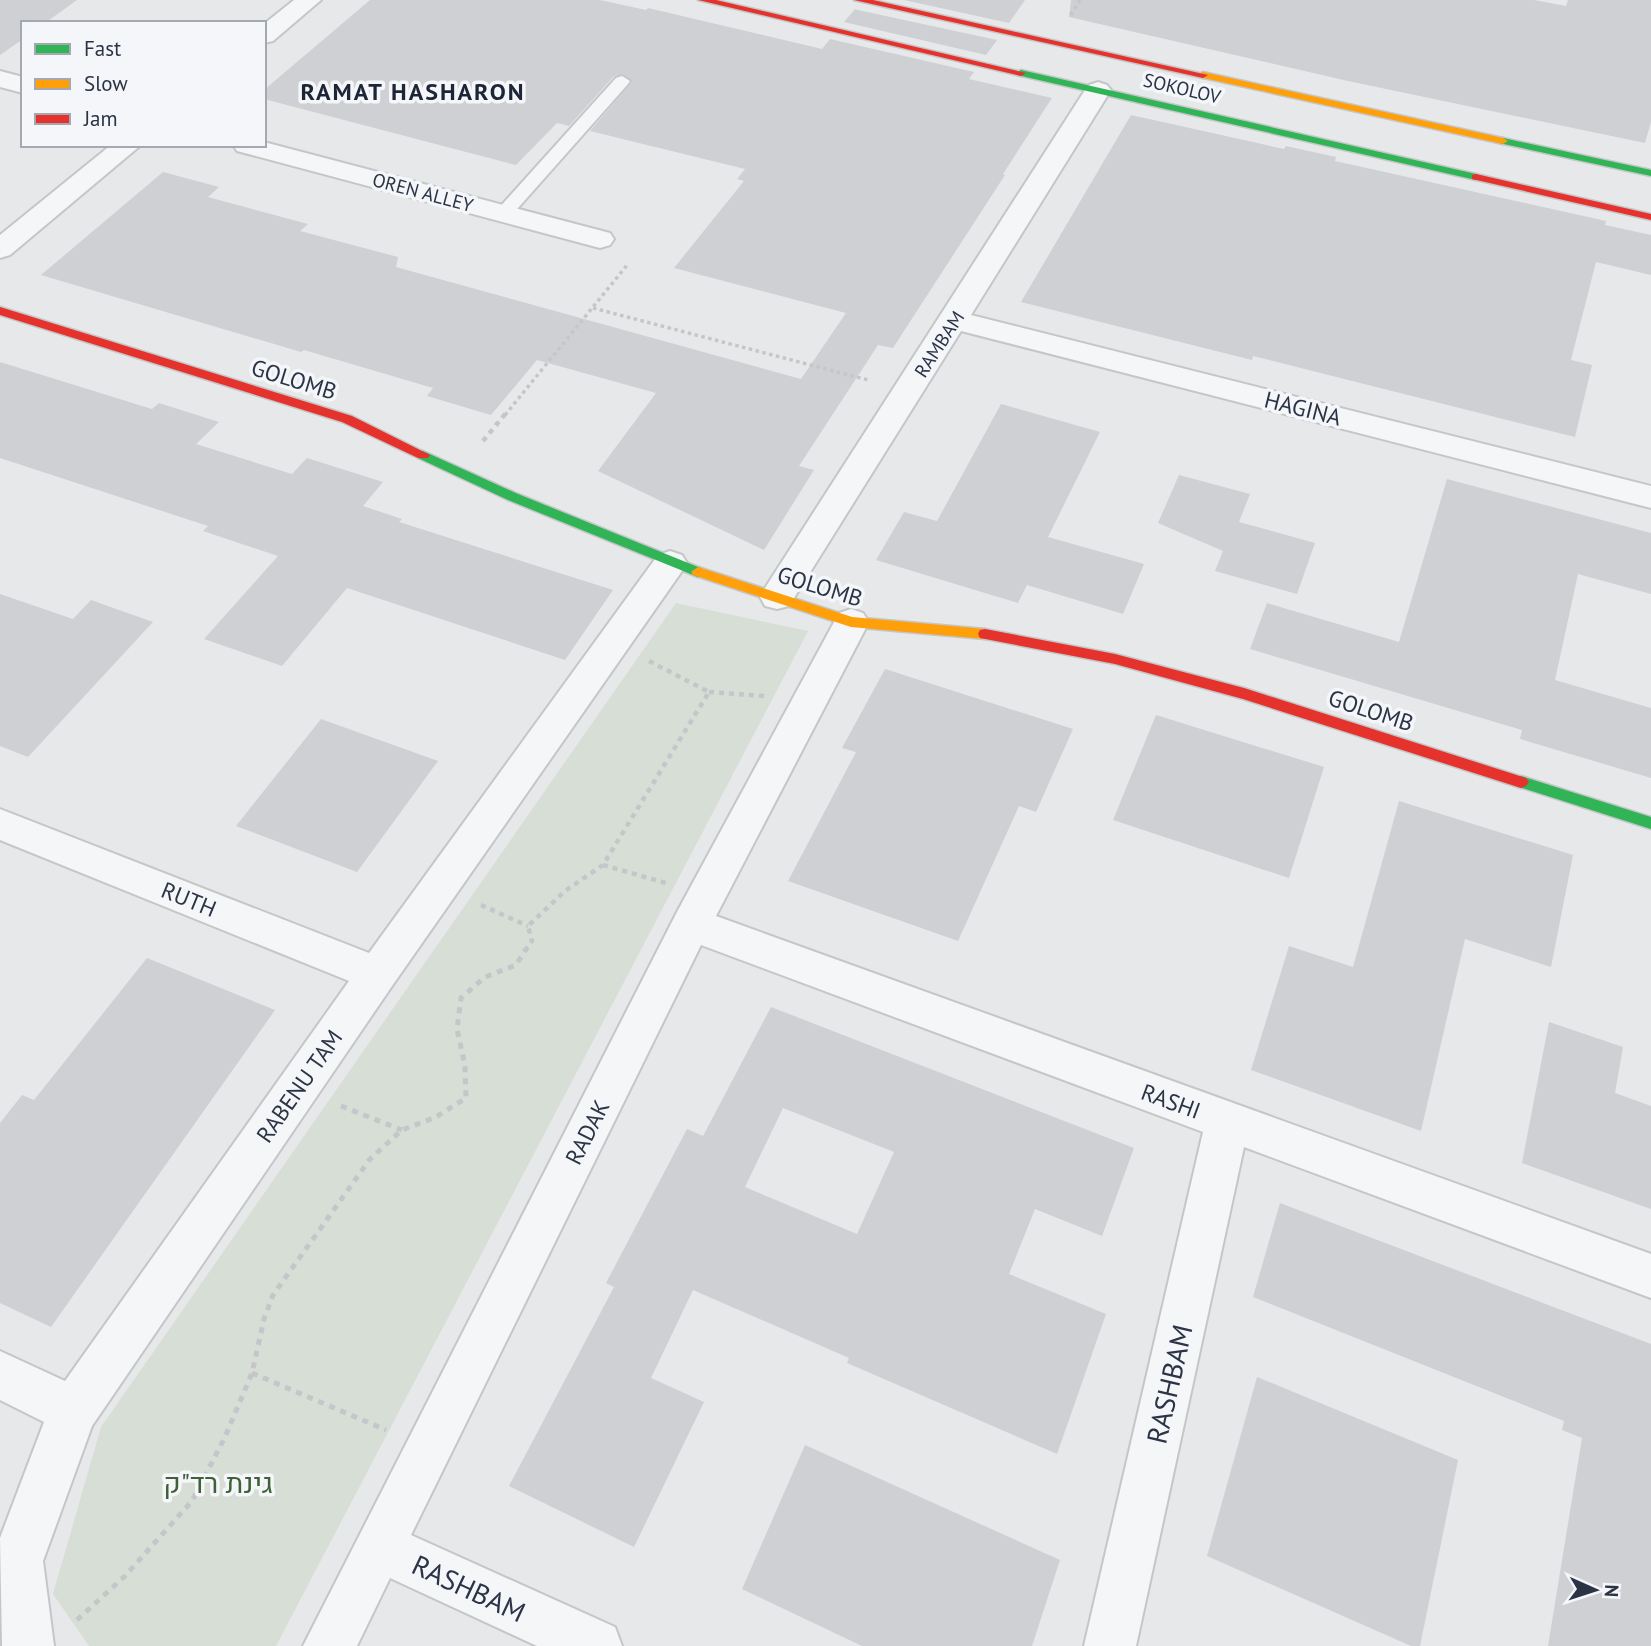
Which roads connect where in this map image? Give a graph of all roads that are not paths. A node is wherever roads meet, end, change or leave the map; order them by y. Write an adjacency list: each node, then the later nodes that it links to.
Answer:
1 (309, 0): 4 (street)
2 (703, 0): 8 (main road, SOKOLOV)
3 (859, 0): 11 (main road, SOKOLOV)
4 (266, 34)
5 (0, 79): 7 (street)
6 (622, 81): 12 (lane)
7 (21, 84)
8 (1098, 90): 13 (main road, SOKOLOV); 17 (street, RAMBAM)
9 (126, 147): 15 (street)
10 (254, 147): 12 (street, OREN ALLEY)
11 (1651, 173)
12 (504, 213): 14 (street, OREN ALLEY)
13 (1651, 217)
14 (600, 239)
15 (0, 249)
16 (0, 311): 19 (main road, GOLOMB)
17 (955, 320): 18 (street, HAGINA); 20 (street, RAMBAM)
18 (1651, 497)
19 (670, 563): 20 (main road, GOLOMB); 25 (street, RABENU TAM)
20 (777, 597): 21 (main road, GOLOMB)
21 (851, 622): 22 (main road, GOLOMB); 24 (street, RADAK)
22 (1651, 823)
23 (0, 824): 25 (street, RUTH)
24 (699, 910): 26 (street, RASHI); 30 (street, RADAK)
25 (377, 974): 29 (street, RABENU TAM)
26 (1227, 1122): 27 (street, RASHI); 34 (street, RASHBAM)
27 (1651, 1276)
28 (0, 1375): 29 (street)
29 (73, 1411): 31 (street, RABENU TAM)
30 (379, 1547): 32 (street, RADAK); 33 (street, RASHBAM)
31 (28, 1646)
32 (329, 1646)
33 (596, 1646)
34 (1110, 1646)

